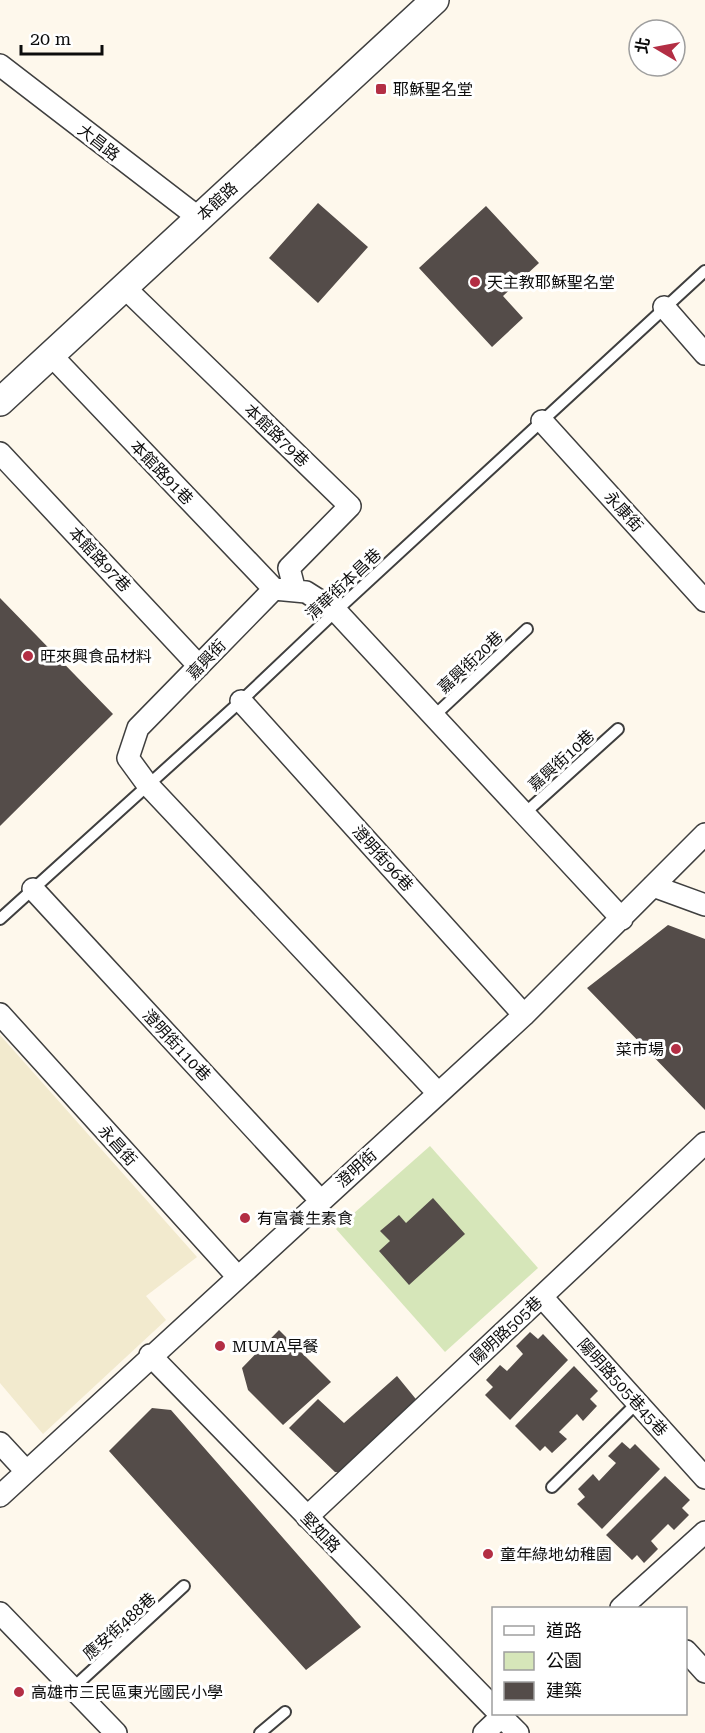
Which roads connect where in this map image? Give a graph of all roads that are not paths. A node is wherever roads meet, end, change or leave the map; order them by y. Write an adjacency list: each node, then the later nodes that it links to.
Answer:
1 (435, 0): 3 (street, 本館路)
2 (0, 65): 3 (street, 大昌路)
3 (199, 218): 5 (street, 本館路)
4 (705, 271): 6 (lane, 清華街本昌巷)
5 (124, 287): 8 (street, 本館路); 12 (street, 本館路79巷)
6 (664, 308): 7 (street); 10 (lane, 清華街本昌巷)
7 (705, 354)
8 (51, 355): 9 (street, 本館路); 12 (street, 本館路91巷)
9 (0, 402)
10 (542, 421): 13 (street, 永康街); 14 (lane, 清華街本昌巷)
11 (0, 453): 16 (street, 本館路97巷)
12 (285, 590): 14 (street); 16 (street, 嘉興街)
13 (705, 601)
14 (336, 611): 17 (lane, 清華街本昌巷); 18 (street)
15 (527, 629): 18 (lane, 嘉興街20巷)
16 (199, 666): 20 (street, 嘉興街)
17 (241, 701): 20 (lane, 清華街本昌巷); 29 (street, 澄明街96巷)
18 (434, 716): 21 (street)
19 (618, 729): 21 (lane, 嘉興街10巷)
20 (147, 784): 24 (lane, 清華街本昌巷); 30 (street, 嘉興街)
21 (525, 813): 27 (street)
22 (705, 834): 23 (street, 澄明街)
23 (653, 886): 25 (street); 27 (street, 澄明街)
24 (33, 889): 26 (lane, 清華街本昌巷); 32 (street, 澄明街110巷)
25 (705, 906)
26 (0, 919)
27 (622, 919): 29 (street, 澄明街)
28 (0, 1014): 33 (street, 永昌街)
29 (524, 1015): 30 (street, 澄明街)
30 (438, 1093): 32 (street, 澄明街)
31 (705, 1143): 34 (street, 陽明路505巷)
32 (320, 1200): 33 (street, 澄明街)
33 (237, 1276): 35 (street, 澄明街)
34 (542, 1297): 36 (street, 陽明路505巷45巷); 42 (street, 陽明路505巷)
35 (150, 1355): 38 (street, 澄明街); 42 (street, 堅如路)
36 (637, 1403): 39 (street, 陽明路505巷45巷); 40 (lane)
37 (0, 1443): 38 (street)
38 (25, 1470): 41 (street, 澄明街)
39 (705, 1478)
40 (552, 1487)
41 (0, 1496)
42 (307, 1517): 50 (street, 堅如路)
43 (705, 1532): 45 (street)
44 (184, 1586): 49 (lane, 應安街488巷)
45 (634, 1604)
46 (0, 1613): 49 (street)
47 (687, 1652): 48 (street)
48 (705, 1672)
49 (74, 1687): 54 (street)
50 (492, 1705)
51 (285, 1712): 55 (lane)
52 (498, 1715): 56 (street)
53 (502, 1715): 57 (street, 堅如路)
54 (116, 1733)
55 (260, 1733)
56 (484, 1733)
57 (518, 1733)

